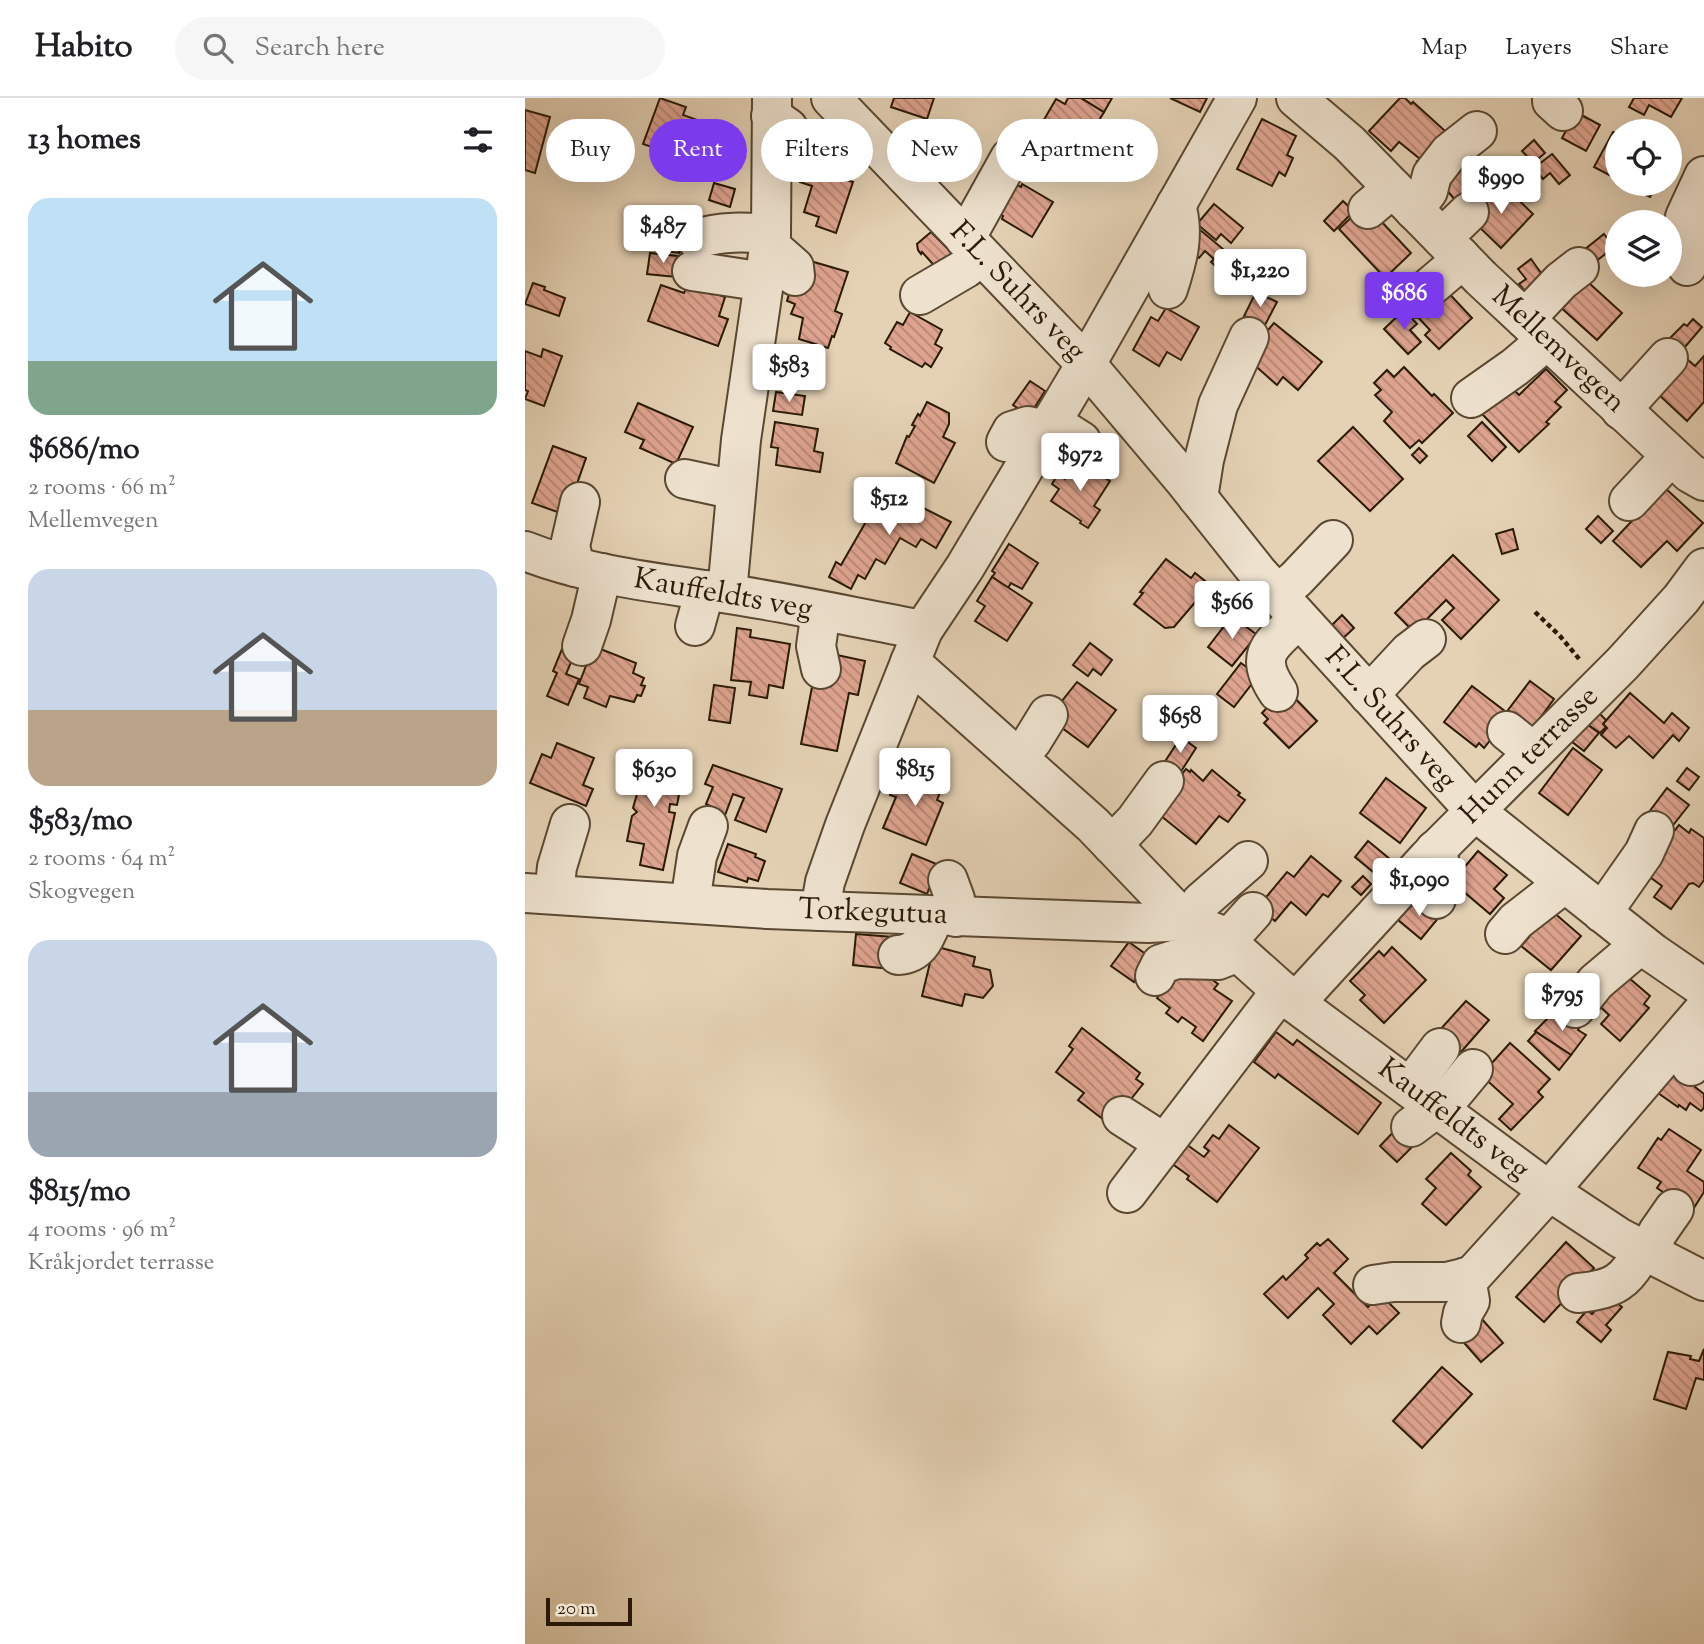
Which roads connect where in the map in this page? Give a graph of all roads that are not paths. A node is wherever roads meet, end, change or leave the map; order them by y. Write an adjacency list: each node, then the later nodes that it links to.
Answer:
1 (831, 98): 11 (street, F.L. Suhrs veg)
2 (1296, 98): 8 (street, Mellemvegen)
3 (772, 107): 13 (street)
4 (1241, 109): 9 (street)
5 (1477, 131): 8 (street)
6 (1704, 176): 15 (street)
7 (1000, 182): 11 (street)
8 (1392, 202): 10 (street, Mellemvegen)
9 (1176, 205): 16 (street); 22 (street)
10 (1457, 236): 18 (street); 19 (street, Mellemvegen)
11 (973, 247): 17 (street); 22 (street, F.L. Suhrs veg)
12 (694, 255): 13 (street)
13 (775, 259): 31 (street)
14 (1580, 267): 19 (street)
15 (1687, 267)
16 (1168, 289)
17 (920, 295)
18 (1417, 298)
19 (1536, 330): 23 (street); 24 (street, Mellemvegen)
20 (1249, 337): 32 (street)
21 (1668, 359): 24 (street)
22 (1086, 364): 25 (street); 32 (street, F.L. Suhrs veg)
23 (1471, 398)
24 (1622, 410): 28 (street, Mellemvegen)
25 (1049, 426): 26 (street); 27 (street); 44 (street)
26 (1006, 442)
27 (1083, 449)
28 (1671, 456): 30 (street, Mellemvegen); 33 (street)
29 (685, 479): 31 (street)
30 (1704, 481)
31 (736, 490): 40 (street)
32 (1198, 498): 39 (street, F.L. Suhrs veg)
33 (1629, 501)
34 (580, 502): 38 (street)
35 (1332, 540): 39 (street)
36 (525, 551): 38 (street, Kauffeldts veg)
37 (1704, 568): 51 (street, Hunn terrasse)
38 (589, 570): 40 (street, Kauffeldts veg); 43 (street)
39 (1275, 605): 46 (street); 47 (street, F.L. Suhrs veg)
40 (719, 606): 41 (street, Kauffeldts veg)
41 (821, 611): 44 (street, Kauffeldts veg); 45 (street)
42 (1426, 639): 47 (street)
43 (582, 646)
44 (917, 646): 49 (street, Kauffeldts veg); 61 (street)
45 (821, 670)
46 (1278, 692)
47 (1369, 695): 51 (street, F.L. Suhrs veg)
48 (1048, 715): 49 (street)
49 (1017, 758): 55 (street, Kauffeldts veg)
50 (1164, 781): 55 (street)
51 (1484, 819): 58 (street, F.L. Suhrs veg); 72 (street, Hunn terrasse)
52 (570, 824): 59 (street)
53 (708, 826): 60 (street)
54 (1654, 831): 63 (street)
55 (1112, 845): 66 (street, Kauffeldts veg)
56 (1248, 862): 66 (street)
57 (948, 880): 64 (street)
58 (1565, 883): 63 (street, F.L. Suhrs veg); 65 (street)
59 (540, 893): 60 (street, Torkegutua)
60 (690, 903): 61 (street, Torkegutua)
61 (820, 911): 64 (street, Torkegutua)
62 (1253, 912): 66 (street)
63 (1602, 913): 67 (street, F.L. Suhrs veg)
64 (945, 917): 66 (street, Torkegutua); 68 (street)
65 (1505, 934)
66 (1212, 935): 69 (street); 72 (street, Kauffeldts veg)
67 (1641, 944): 70 (street, F.L. Suhrs veg); 71 (street)
68 (898, 955)
69 (1155, 976)
70 (1704, 989)
71 (1575, 1008)
72 (1296, 1010): 76 (street, Kauffeldts veg); 78 (street, Hunn terrasse)
73 (1704, 1010): 79 (street)
74 (1440, 1048): 76 (street)
75 (1473, 1069): 76 (street)
76 (1420, 1108): 79 (street, Kauffeldts veg)
77 (1122, 1116): 78 (street)
78 (1182, 1141): 80 (street, Hunn terrasse)
79 (1549, 1191): 82 (street, Kauffeldts veg); 83 (street)
80 (1127, 1193)
81 (1674, 1209): 82 (street)
82 (1646, 1251): 84 (street, Kauffeldts veg); 86 (street)
83 (1469, 1277): 85 (street); 87 (street)
84 (1704, 1281)
85 (1373, 1285)
86 (1578, 1293)
87 (1461, 1322)

